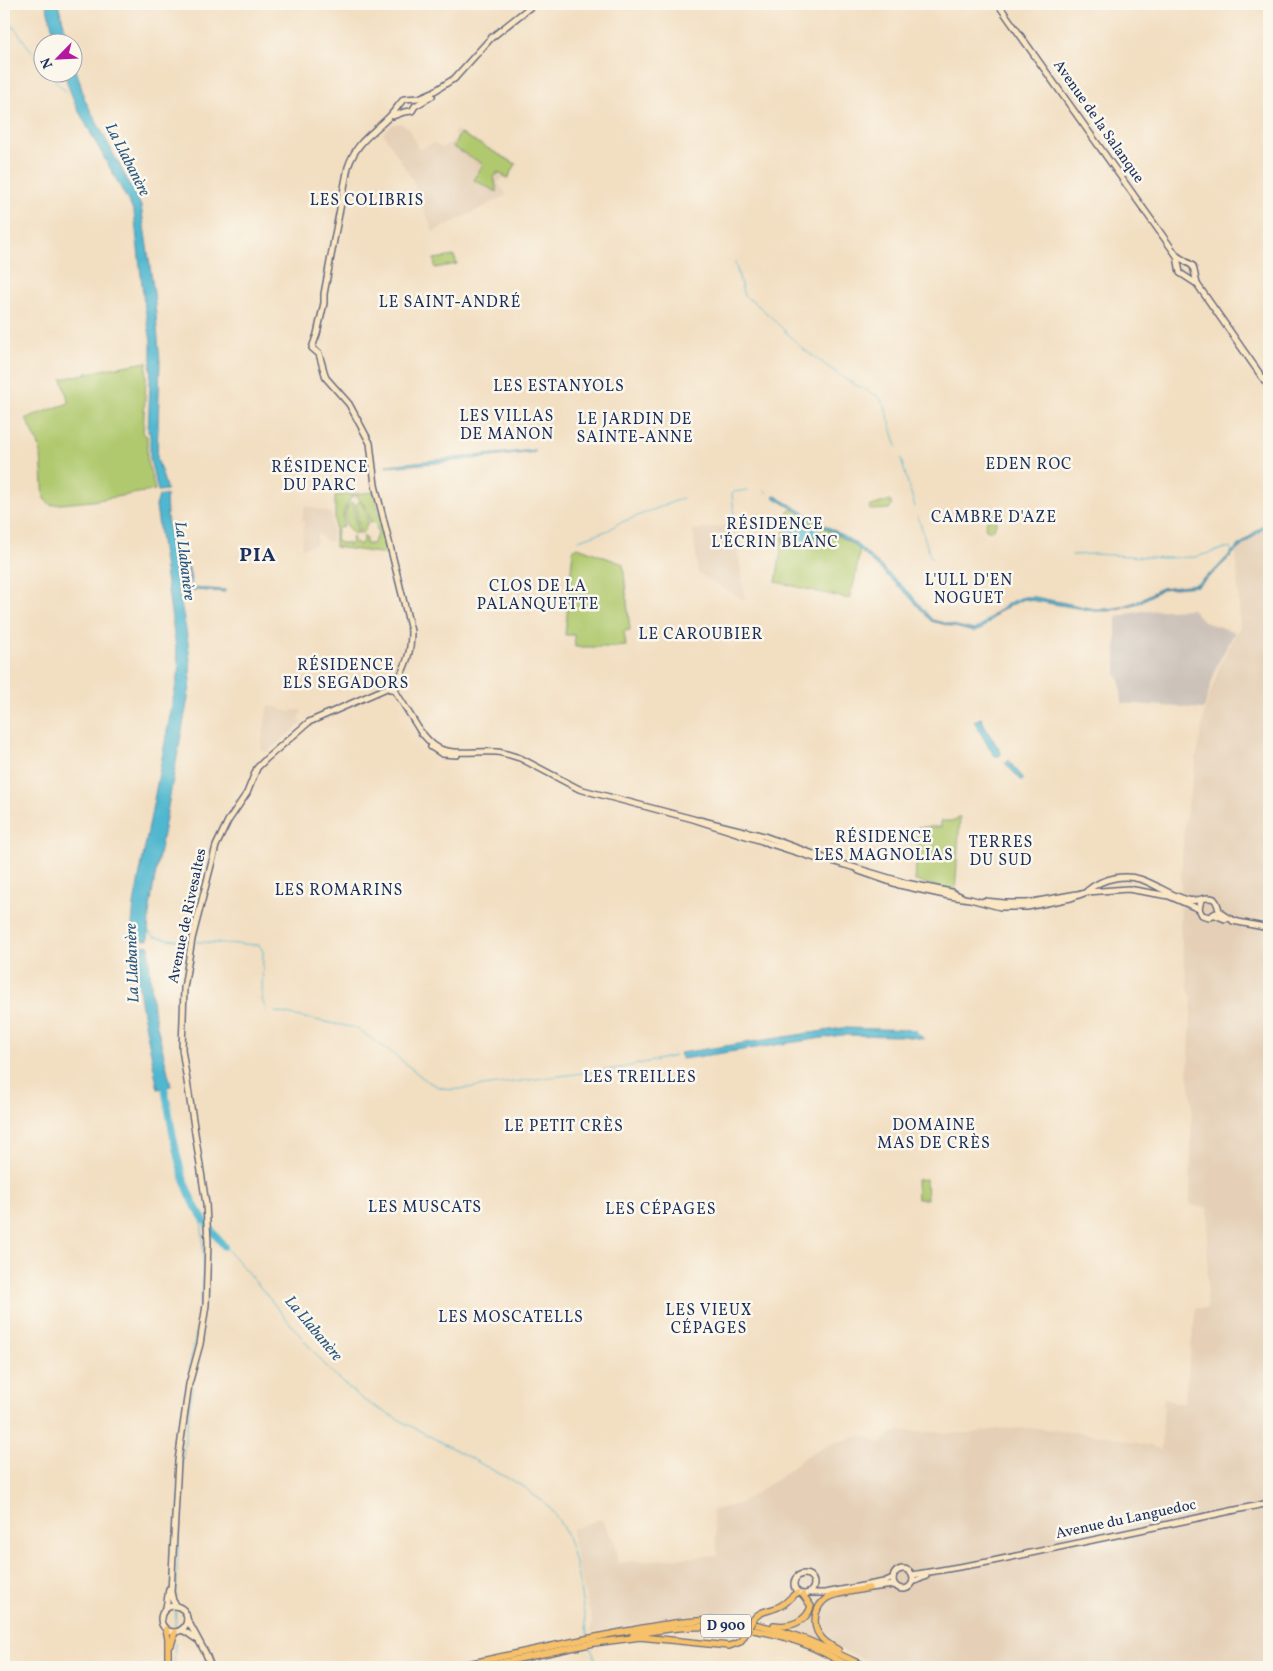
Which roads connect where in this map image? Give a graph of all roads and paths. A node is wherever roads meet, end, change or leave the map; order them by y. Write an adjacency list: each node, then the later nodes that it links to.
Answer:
1 (534, 4): 3 (main road)
2 (998, 4): 9 (main road, Avenue de la Salanque)
3 (455, 78): 4 (main road); 6 (main road)
4 (411, 98): 5 (main road); 6 (main road)
5 (400, 105): 7 (main road); 8 (main road)
6 (415, 106): 7 (main road)
7 (404, 112): 8 (main road)
8 (388, 119): 16 (main road)
9 (1177, 256): 10 (main road); 11 (main road)
10 (1187, 262): 11 (main road); 12 (main road)
11 (1180, 267): 13 (main road)
12 (1194, 272): 13 (main road); 14 (main road)
13 (1186, 277): 14 (main road)
14 (1197, 284): 15 (main road)
15 (1269, 387)
16 (393, 686): 19 (main road); 28 (main road, Avenue de Rivesaltes)
17 (1112, 878): 18 (main road); 19 (main road); 20 (main road)
18 (1112, 889): 19 (main road); 22 (main road)
19 (1087, 892)
20 (1202, 900): 21 (main road); 22 (main road)
21 (1218, 908): 23 (main road); 24 (main road)
22 (1199, 909): 23 (main road)
23 (1215, 915): 24 (main road)
24 (1236, 922): 25 (main road)
25 (1269, 928)
26 (1269, 1503): 27 (main road, Avenue du Languedoc)
27 (988, 1562): 29 (main road, Avenue du Languedoc); 31 (main road, Avenue du Languedoc)
28 (171, 1574): 38 (main road); 39 (main road)
29 (912, 1575): 30 (main road); 31 (main road)
30 (892, 1578): 33 (main road); 34 (main road)
31 (912, 1582): 33 (main road)
32 (814, 1585): 36 (main road); 36 (main road); 37 (main road)
33 (894, 1585): 35 (main road)
34 (860, 1587): 35 (main road); 37 (main road)
35 (869, 1588): 53 (highway)
36 (803, 1593): 37 (main road); 41 (highway); 44 (highway, bridge)
37 (826, 1593)
38 (177, 1606): 39 (main road); 40 (main road)
39 (166, 1608): 42 (main road)
40 (187, 1619): 43 (main road); 46 (main road)
41 (725, 1620): 44 (highway, D 900); 52 (highway, D 900)
42 (166, 1630): 43 (main road); 47 (highway)
43 (178, 1631): 46 (main road); 47 (highway)
44 (594, 1640): 45 (highway, D 900); 51 (highway, D 900)
45 (585, 1642): 49 (highway, D 900); 50 (highway, D 900)
46 (206, 1654): 48 (main road)
47 (169, 1667)
48 (211, 1667)
49 (454, 1667)
50 (481, 1667)
51 (852, 1667)
52 (866, 1667)
53 (871, 1667)

